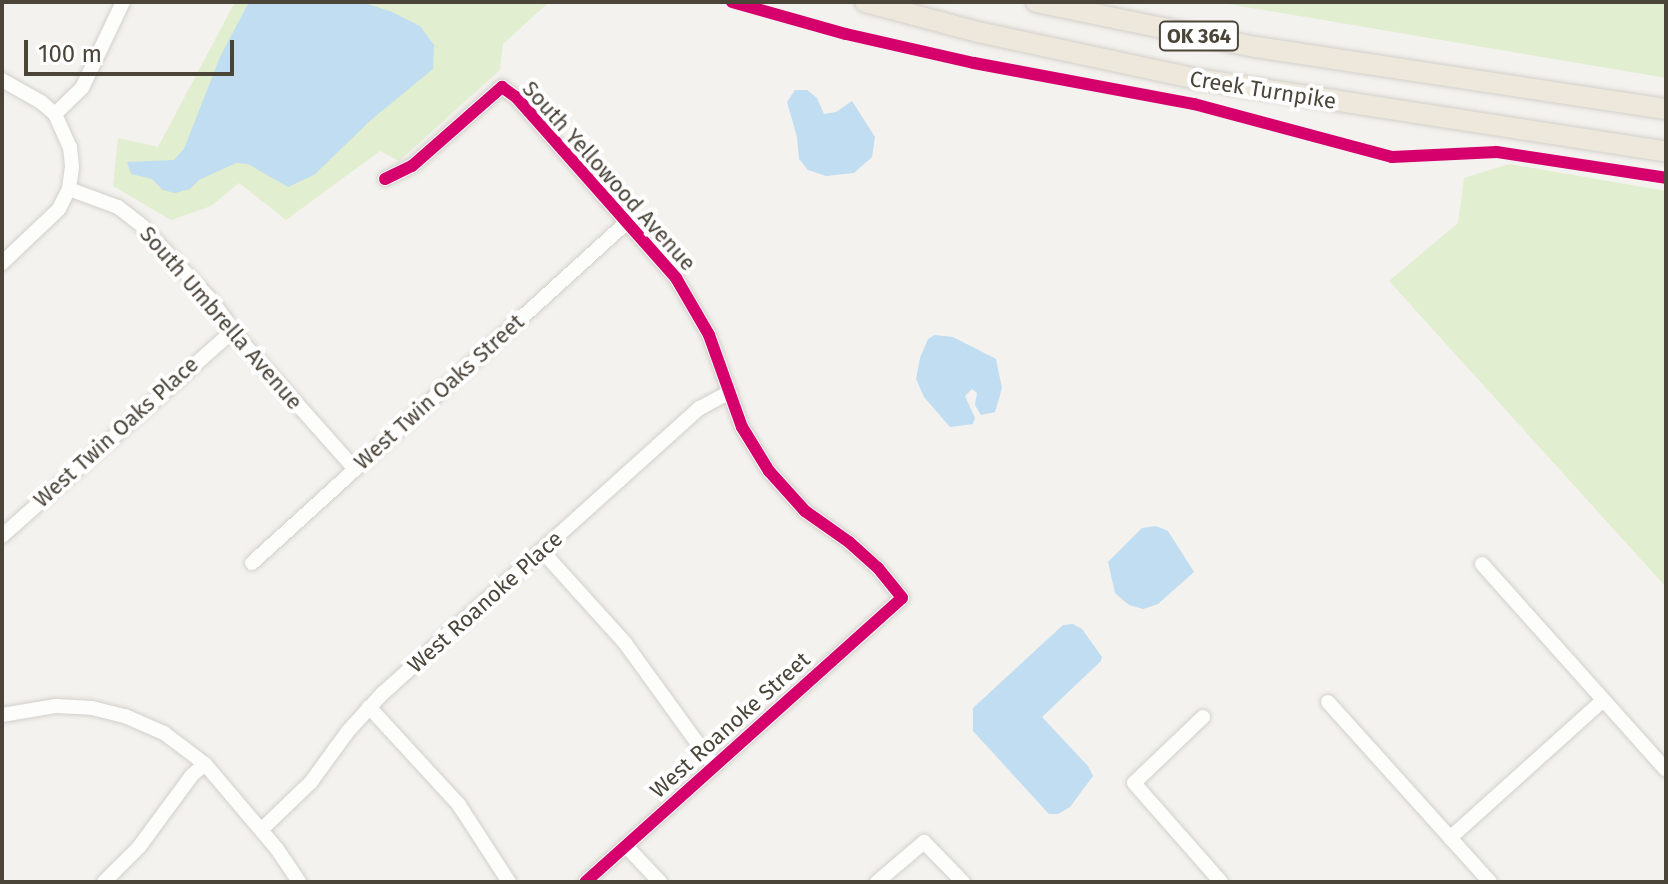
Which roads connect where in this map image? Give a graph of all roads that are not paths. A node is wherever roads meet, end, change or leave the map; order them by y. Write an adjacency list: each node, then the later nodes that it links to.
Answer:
1 (123, 2): 6 (street)
2 (865, 2): 7 (highway, Creek Turnpike / OK 364)
3 (1036, 2): 5 (highway, Creek Turnpike / OK 364)
4 (2, 80): 6 (street)
5 (1666, 109)
6 (55, 114): 9 (street)
7 (1666, 152)
8 (385, 179): 10 (street, South Yellowood Avenue)
9 (69, 189): 11 (street); 12 (street, South Umbrella Avenue)
10 (627, 222): 13 (street, South Yellowood Avenue); 14 (street, West Twin Oaks Street)
11 (2, 263)
12 (233, 331): 14 (street, South Umbrella Avenue); 15 (street, West Twin Oaks Place)
13 (728, 393): 16 (street, West Roanoke Place); 19 (street, South Yellowood Avenue)
14 (355, 469): 17 (street, West Twin Oaks Street)
15 (2, 536)
16 (542, 551): 22 (street, West Roanoke Place); 26 (street)
17 (252, 563)
18 (1482, 564): 20 (street)
19 (902, 598): 26 (street, West Roanoke Street)
20 (1603, 700): 27 (street); 29 (street)
21 (1328, 702): 29 (street)
22 (369, 707): 28 (street, West Roanoke Place); 33 (street)
23 (2, 715): 25 (street)
24 (1203, 717): 38 (street)
25 (205, 764): 28 (street); 31 (street)
26 (714, 766): 30 (street, West Roanoke Street)
27 (1666, 770)
28 (261, 830): 32 (street)
29 (1450, 838): 39 (street)
30 (626, 846): 34 (street, West Roanoke Street); 35 (street)
31 (104, 882)
32 (299, 882)
33 (509, 882)
34 (586, 882)
35 (660, 882)
36 (877, 882): 37 (street)
37 (963, 882)
38 (1221, 882)
39 (1490, 882)

